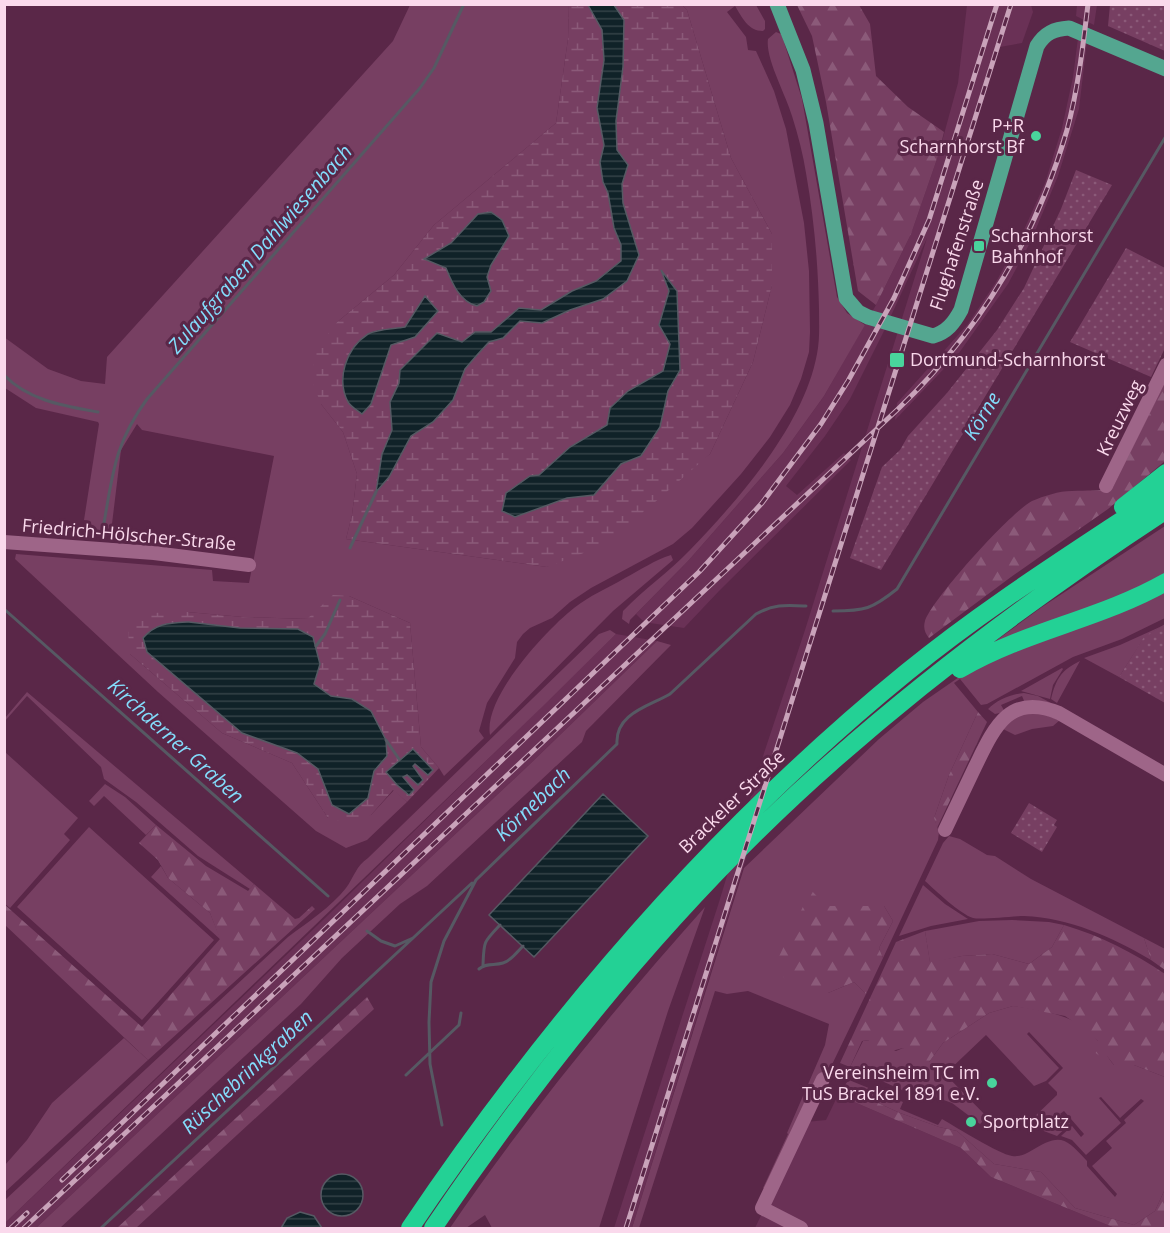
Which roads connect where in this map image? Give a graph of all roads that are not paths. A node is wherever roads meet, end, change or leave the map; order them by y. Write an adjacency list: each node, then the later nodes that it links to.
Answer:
1 (777, 4): 2 (main road, Flughafenstraße)
2 (1166, 69)
3 (1166, 365): 5 (street, Kreuzweg)
4 (1166, 472): 11 (highway)
5 (1106, 486)
6 (1166, 491): 11 (highway, Brackeler Straße)
7 (1166, 510): 12 (highway)
8 (4, 542): 9 (street, Friedrich-Hölscher-Straße)
9 (249, 565)
10 (1166, 582): 12 (highway)
11 (1025, 583): 16 (highway, Brackeler Straße)
12 (895, 708): 17 (highway)
13 (1166, 774): 14 (street)
14 (945, 830)
15 (823, 1079): 18 (street)
16 (410, 1228)
17 (433, 1228)
18 (801, 1228)

